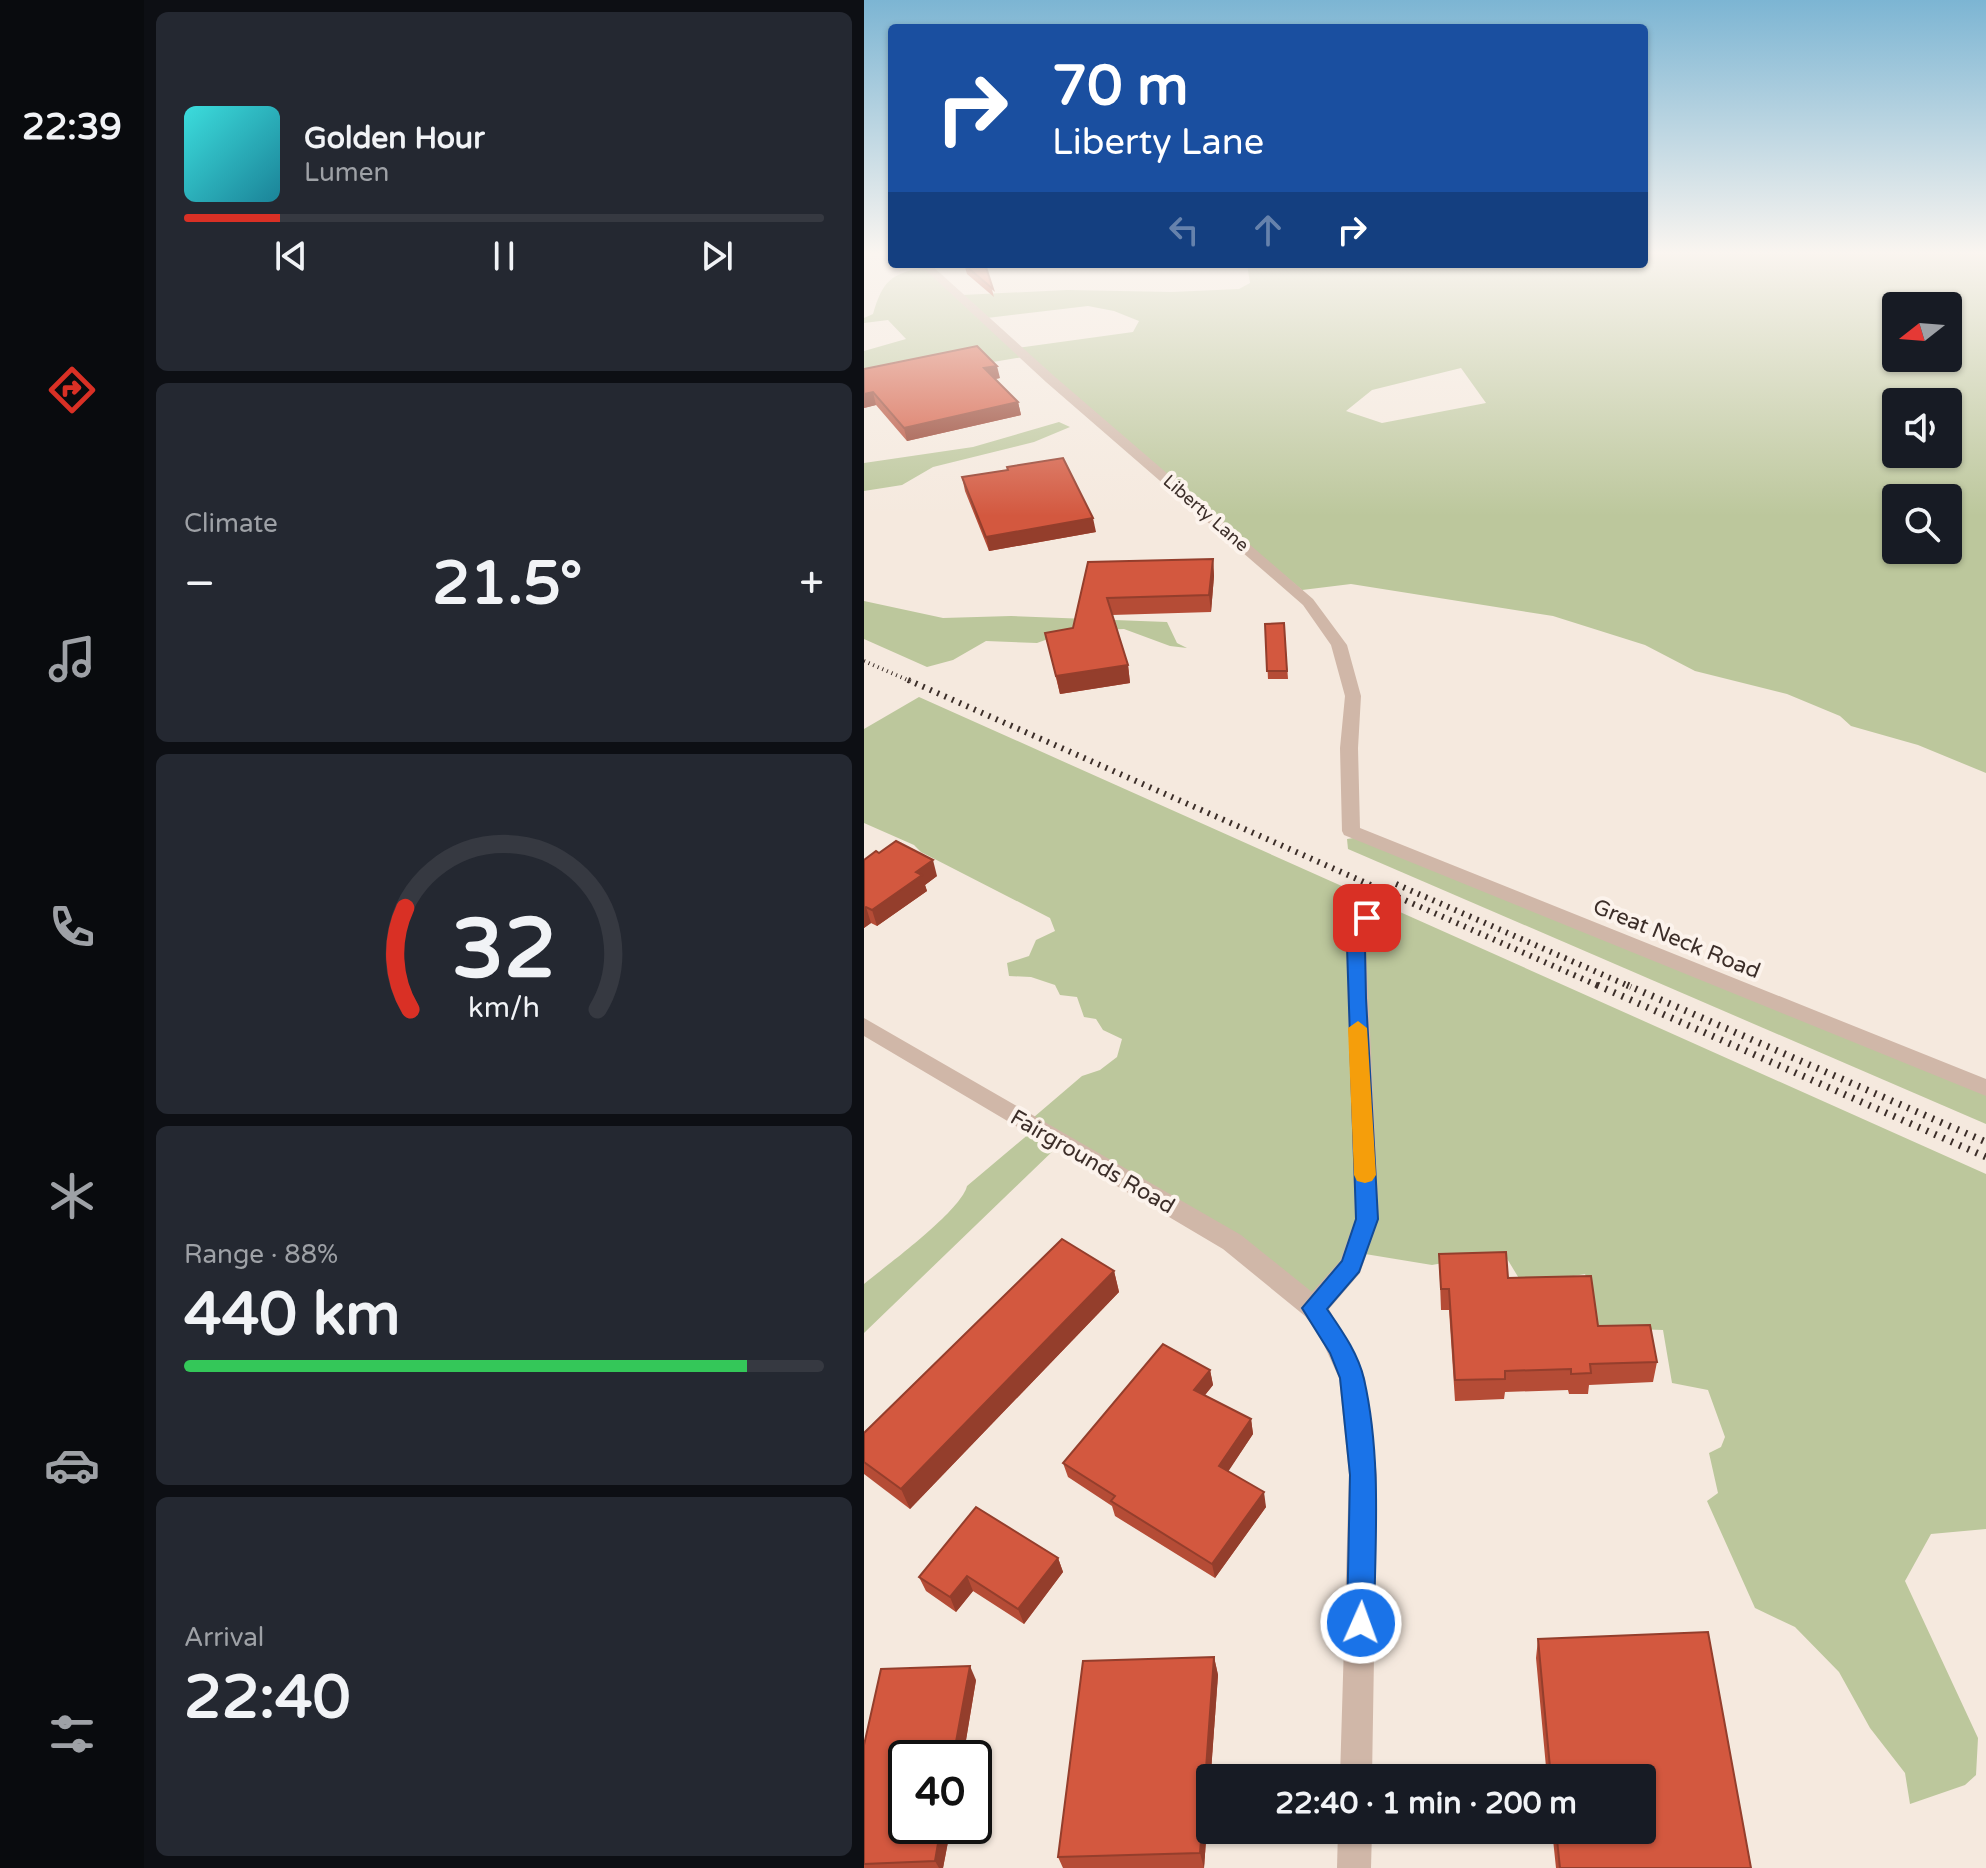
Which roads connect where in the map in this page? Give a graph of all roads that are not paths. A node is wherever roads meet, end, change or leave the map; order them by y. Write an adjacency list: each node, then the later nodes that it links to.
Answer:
1 (1009, 341): 2 (street, Liberty Lane)
2 (1351, 831): 5 (street, Great Neck Road)
3 (1367, 918): 6 (street)
4 (864, 1026): 6 (street, Fairgrounds Road)
5 (1986, 1088)
6 (1314, 1308): 7 (street)
7 (1356, 1764)
8 (1355, 1844): 9 (street)
9 (1354, 1868)

